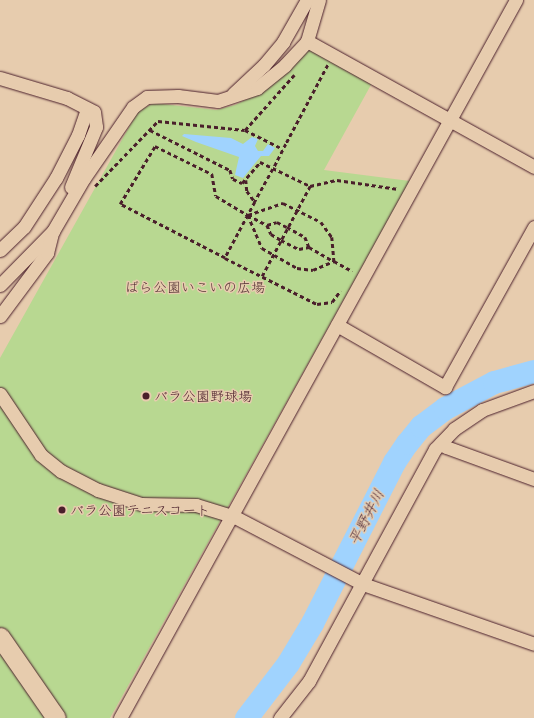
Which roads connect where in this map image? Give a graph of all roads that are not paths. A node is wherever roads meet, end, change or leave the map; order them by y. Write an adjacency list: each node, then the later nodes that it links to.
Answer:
1 (306, 0): 6 (street)
2 (320, 0): 4 (street)
3 (516, 0): 8 (street)
4 (307, 41): 6 (street); 8 (street)
5 (0, 78): 7 (street)
6 (230, 96): 10 (street)
7 (87, 109): 10 (street); 13 (street)
8 (450, 120): 9 (street); 16 (street)
9 (534, 167)
10 (63, 215): 12 (street)
11 (534, 227): 16 (street)
12 (53, 231): 14 (street); 15 (street)
13 (0, 250)
14 (0, 285)
15 (0, 316)
16 (337, 325): 21 (street)
17 (534, 391): 19 (street)
18 (0, 394): 21 (street)
19 (440, 443): 20 (street); 22 (street)
20 (534, 479)
21 (233, 516): 22 (street); 26 (street)
22 (360, 583): 24 (street); 27 (street)
23 (0, 637): 25 (highway)
24 (534, 644)
25 (56, 718)
26 (120, 718)
27 (280, 718)

